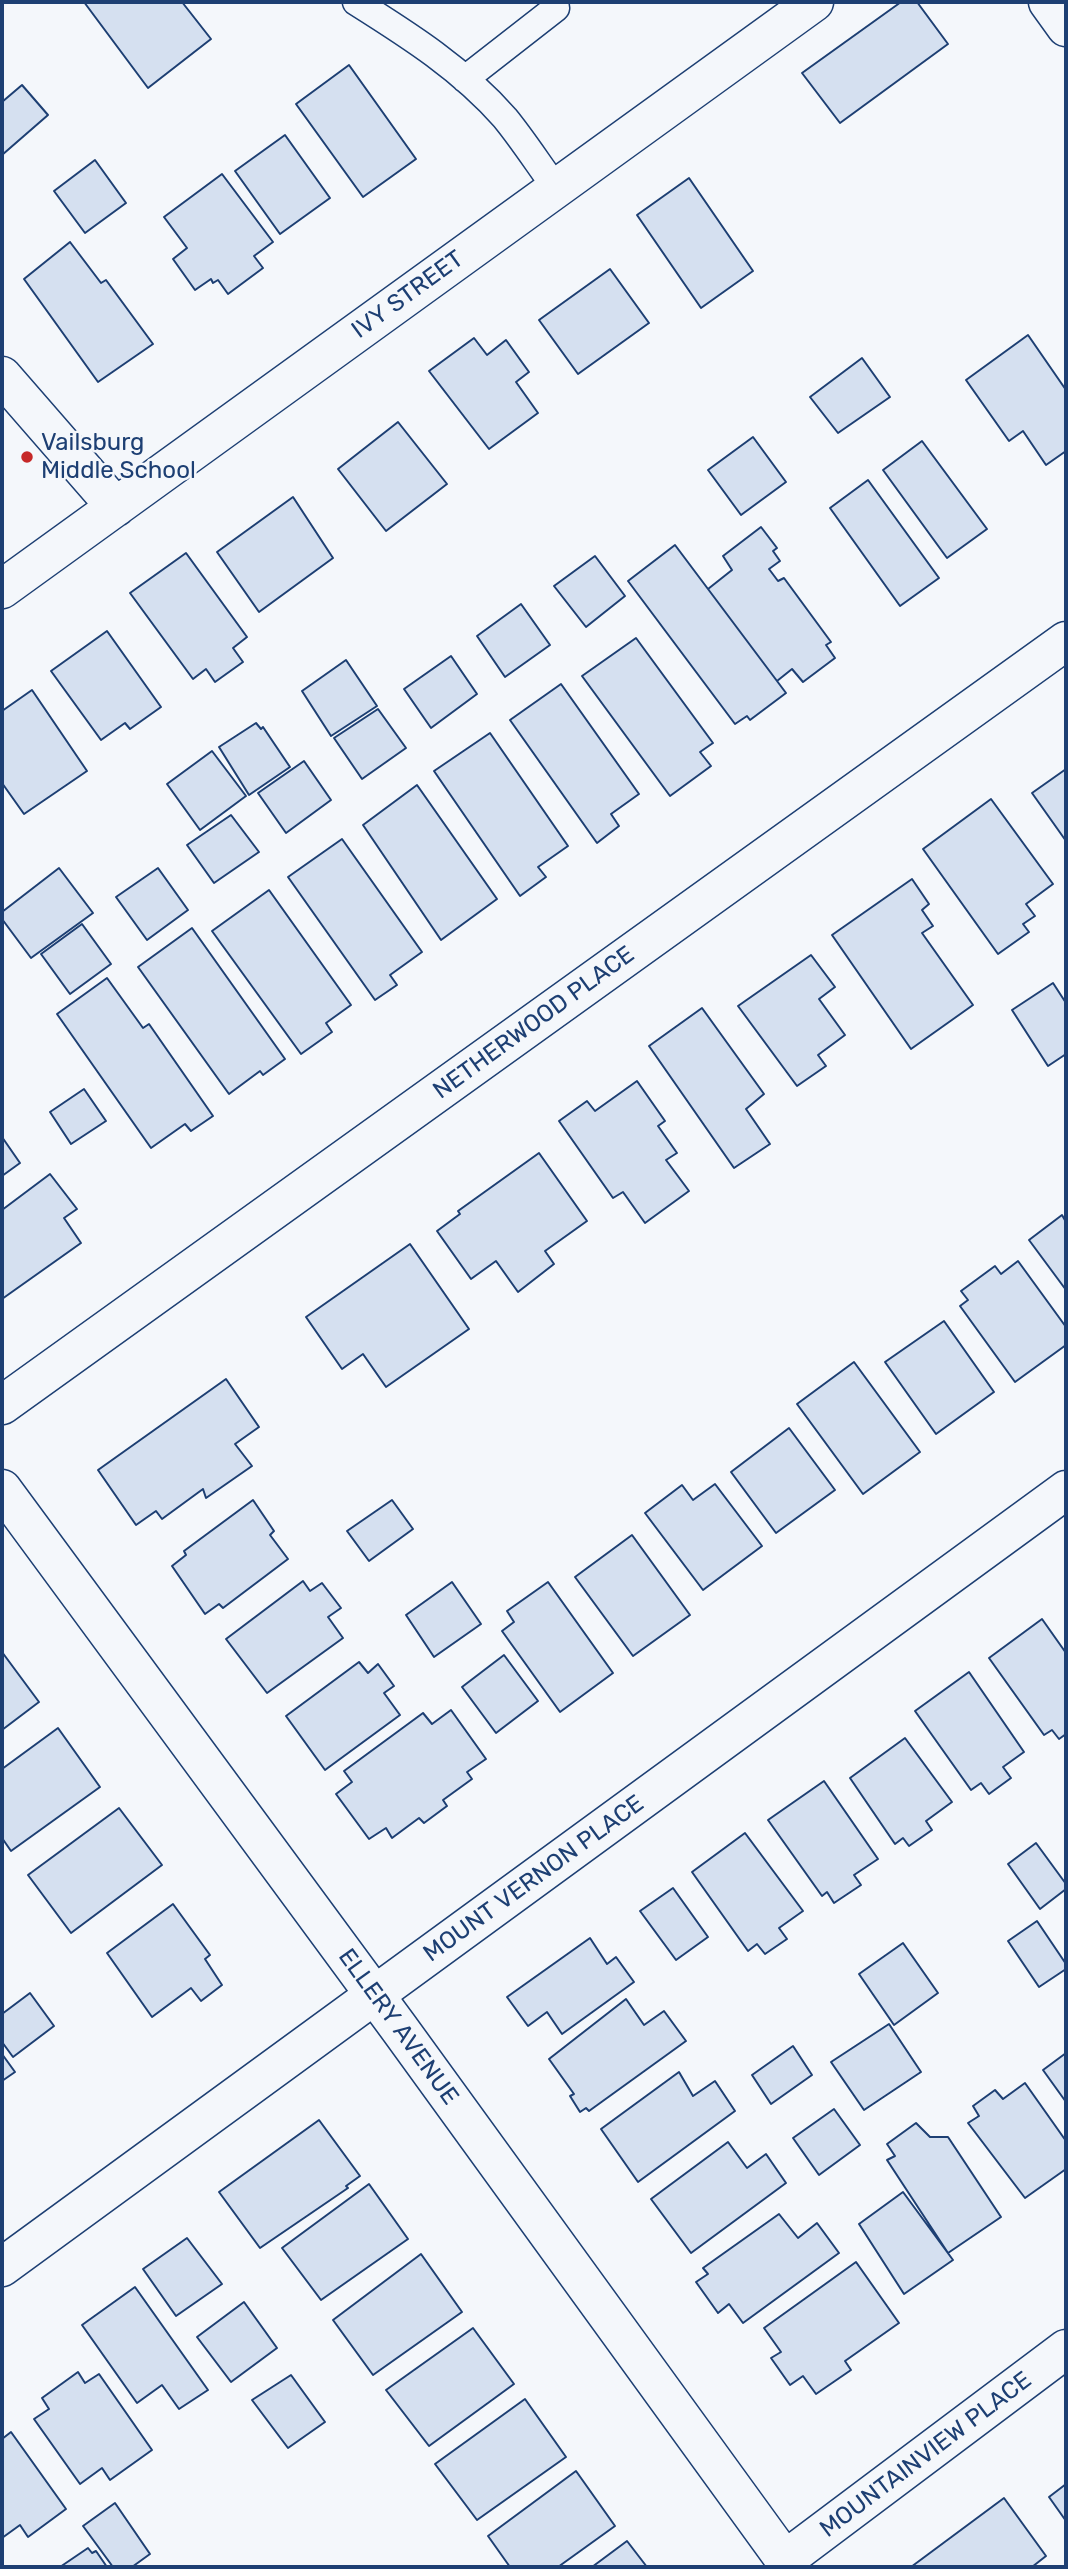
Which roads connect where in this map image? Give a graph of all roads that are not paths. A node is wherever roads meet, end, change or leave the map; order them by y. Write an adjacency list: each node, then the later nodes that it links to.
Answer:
1 (356, 2): 6 (lane)
2 (814, 2): 7 (street, IVY STREET)
3 (1048, 2): 5 (street)
4 (556, 8): 6 (lane)
5 (1066, 27)
6 (465, 79): 7 (lane)
7 (556, 188): 9 (street, IVY STREET)
8 (2, 376): 9 (street)
9 (116, 507): 10 (street, IVY STREET)
10 (2, 589)
11 (1066, 641): 12 (street, NETHERWOOD PLACE)
12 (2, 1405)
13 (2, 1489): 15 (street, ELLERY AVENUE)
14 (1066, 1490): 15 (street, MOUNT VERNON PLACE)
15 (375, 1994): 16 (street, MOUNT VERNON PLACE); 18 (street, ELLERY AVENUE)
16 (2, 2267)
17 (1066, 2349): 18 (street, MOUNTAINVIEW PLACE)
18 (788, 2564)

